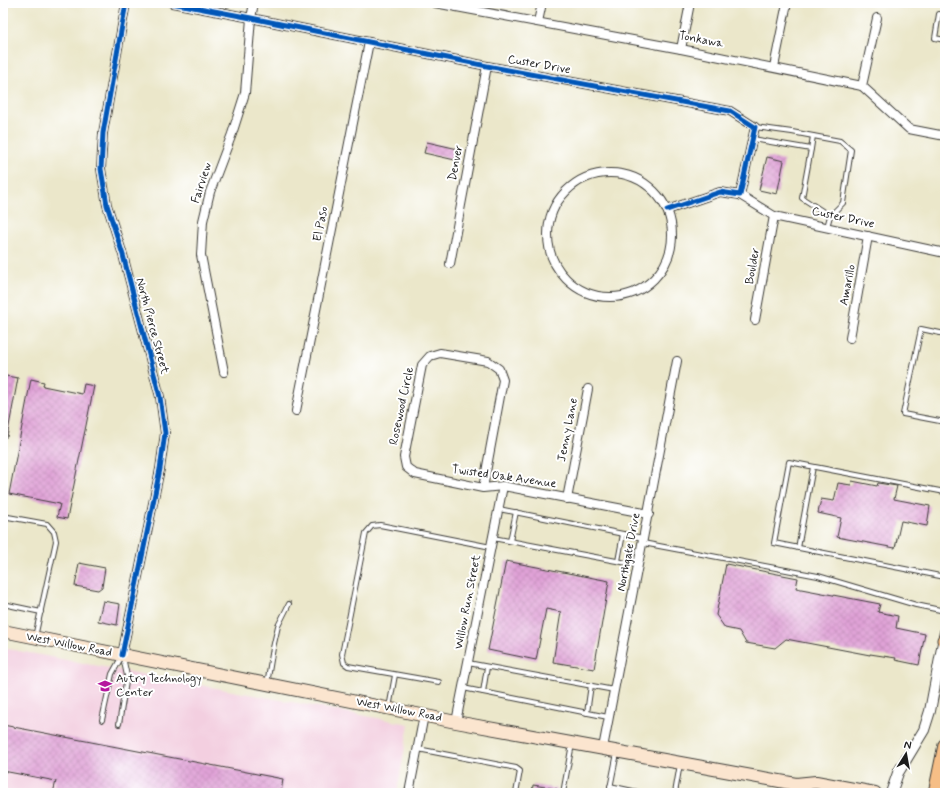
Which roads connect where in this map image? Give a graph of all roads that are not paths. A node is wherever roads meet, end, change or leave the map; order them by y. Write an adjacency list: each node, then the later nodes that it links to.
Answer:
1 (126, 3): 66 (street, North Pierce Street)
2 (172, 3): 8 (street, Custer Drive)
3 (254, 3): 10 (street, Fairview)
4 (437, 3): 12 (street, Tonkawa)
5 (542, 3): 12 (street)
6 (690, 3): 15 (street)
7 (786, 3): 17 (street)
8 (192, 5): 10 (street, Custer Drive)
9 (945, 15): 13 (lane)
10 (251, 18): 14 (street, Custer Drive); 36 (street, Fairview)
11 (877, 18): 18 (street)
12 (538, 22): 15 (street, Tonkawa)
13 (945, 40)
14 (369, 42): 16 (street, Custer Drive); 38 (street, El Paso)
15 (681, 49): 17 (street, Tonkawa)
16 (486, 66): 19 (street, Custer Drive); 31 (street, Denver)
17 (774, 67): 18 (street, Tonkawa)
18 (862, 86): 21 (street)
19 (755, 126): 20 (lane); 22 (street)
20 (813, 136): 23 (lane); 27 (lane)
21 (945, 136)
22 (752, 139): 23 (lane); 24 (street)
23 (811, 149): 27 (lane)
24 (740, 195): 25 (street, Custer Drive); 26 (street, Custer Drive)
25 (667, 210): 25 (street)
26 (774, 216): 28 (street, Custer Drive); 32 (street, Boulder)
27 (830, 216): 28 (lane)
28 (827, 227): 29 (street, Custer Drive)
29 (868, 236): 30 (street, Custer Drive); 34 (street, Amarillo)
30 (945, 253)
31 (450, 264)
32 (755, 320)
33 (945, 334): 39 (lane)
34 (850, 338)
35 (677, 361): 48 (street, Northgate Drive)
36 (224, 372)
37 (588, 389): 45 (street, Jenny Lane)
38 (296, 411)
39 (945, 422)
40 (406, 467): 43 (street, Twisted Oak Avenue); 43 (street, Rosewood Circle)
41 (813, 467): 44 (lane); 55 (lane); 55 (lane)
42 (503, 486): 43 (street, Twisted Oak Avenue); 45 (street, Twisted Oak Avenue); 46 (street, Willow Run Street)
43 (483, 488)
44 (945, 492)
45 (567, 499): 48 (street, Twisted Oak Avenue)
46 (499, 509): 47 (lane); 51 (street, Willow Run Street)
47 (516, 512): 50 (lane); 53 (lane)
48 (649, 514): 52 (street, Northgate Drive)
49 (3, 518): 62 (lane)
50 (623, 534): 52 (lane); 56 (lane)
51 (493, 538): 53 (lane); 54 (street, Willow Run Street)
52 (643, 540): 57 (street, Northgate Drive); 61 (lane)
53 (510, 541): 56 (lane)
54 (491, 547): 67 (street, Willow Run Street); 69 (lane)
55 (798, 548): 58 (lane)
56 (618, 561): 57 (lane)
57 (638, 565): 74 (street, Northgate Drive)
58 (945, 577)
59 (3, 604): 62 (lane)
60 (289, 604): 71 (lane)
61 (945, 610)
62 (41, 612): 64 (lane)
63 (3, 632): 64 (main road, West Willow Road)
64 (35, 638): 66 (main road, West Willow Road)
65 (945, 638): 99 (street)
66 (122, 655): 71 (main road, West Willow Road); 80 (lane); 82 (lane)
67 (468, 663): 68 (lane); 73 (street, Willow Run Street)
68 (487, 666): 72 (lane); 75 (lane)
69 (395, 675): 70 (lane); 76 (lane)
70 (439, 682)
71 (267, 684): 76 (main road, West Willow Road)
72 (591, 686): 74 (lane); 77 (lane)
73 (463, 688): 75 (lane); 81 (street, Willow Run Street)
74 (614, 690): 79 (street, Northgate Drive)
75 (483, 692): 77 (lane)
76 (389, 708): 78 (main road, West Willow Road)
77 (587, 713): 79 (lane)
78 (424, 715): 81 (main road, West Willow Road); 86 (street)
79 (608, 718): 85 (street, Northgate Drive)
80 (102, 720)
81 (456, 722): 83 (main road, West Willow Road)
82 (118, 724)
83 (572, 742): 85 (main road, West Willow Road); 93 (lane)
84 (945, 745): 100 (main road)
85 (602, 748): 87 (main road, West Willow Road)
86 (418, 749): 91 (street); 92 (lane)
87 (617, 751): 88 (main road, West Willow Road); 90 (lane)
88 (681, 762): 89 (main road, West Willow Road); 96 (lane)
89 (796, 784): 97 (main road, West Willow Road); 98 (main road, West Willow Road)
90 (610, 786): 94 (lane); 95 (lane)
91 (410, 793)
92 (516, 793)
93 (563, 793)
94 (609, 793)
95 (642, 793)
96 (675, 793)
97 (807, 793)
98 (875, 793)
99 (891, 793)
100 (935, 793)

